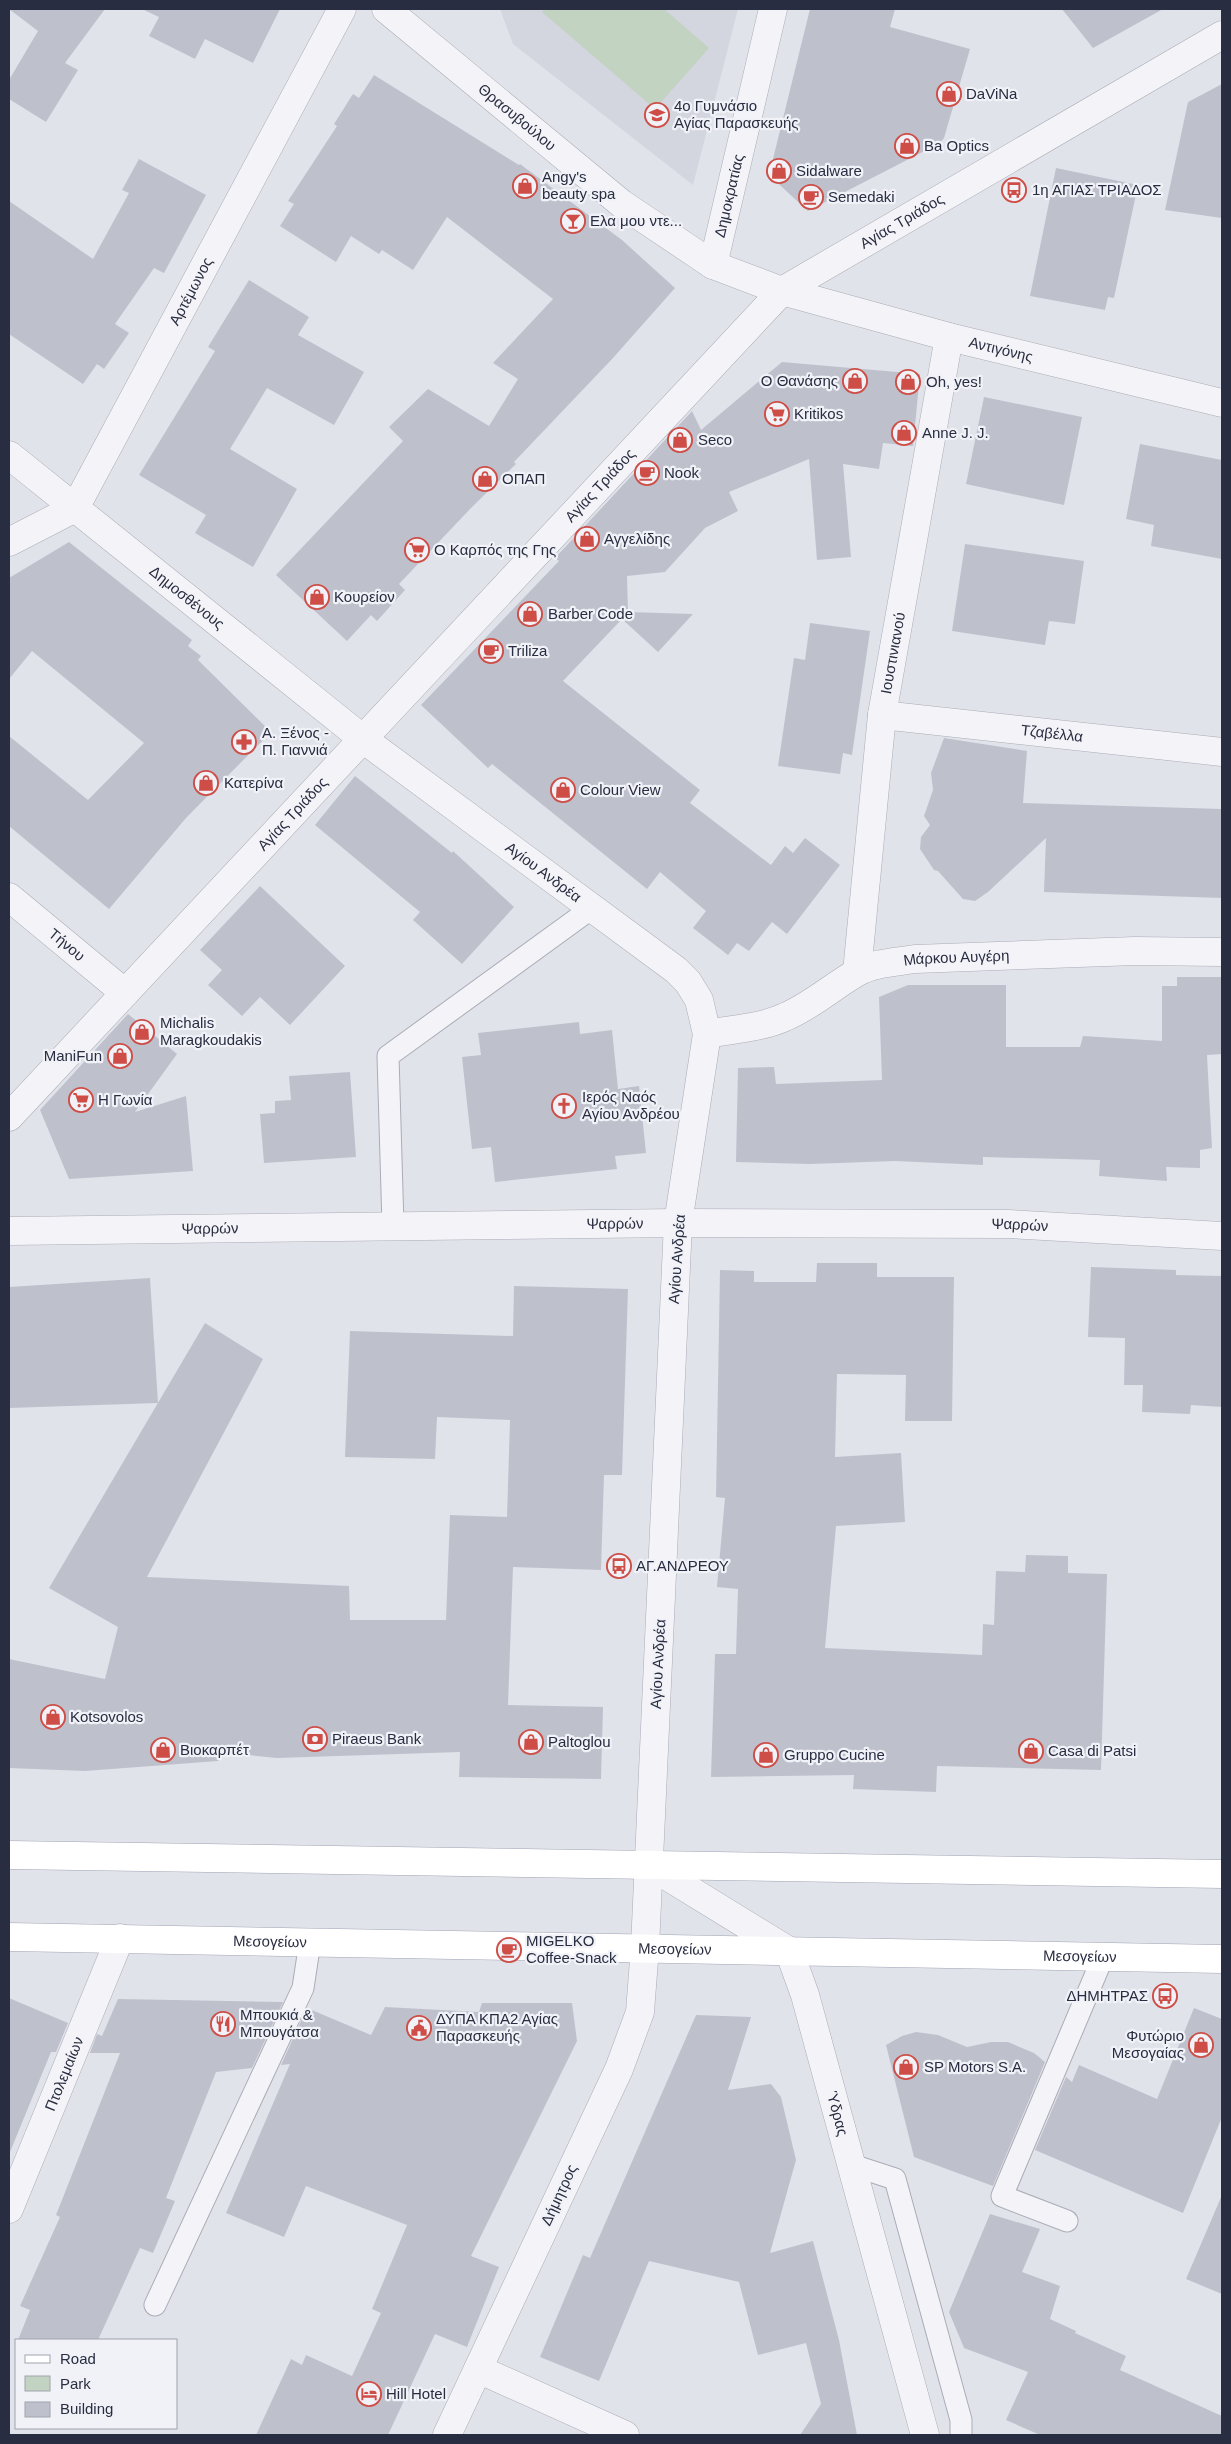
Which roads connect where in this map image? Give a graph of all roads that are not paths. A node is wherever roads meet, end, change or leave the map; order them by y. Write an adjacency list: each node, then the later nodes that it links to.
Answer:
1 (342, 9): 10 (street, Αρτέμωνος)
2 (386, 9): 5 (street, Θρασυβούλου)
3 (773, 9): 5 (street, Δημοκρατίας)
4 (1222, 36): 6 (street, Αγίας Τριάδος)
5 (713, 265): 6 (street, Θρασυβούλου)
6 (782, 291): 7 (street, Αντιγόνης); 13 (street, Αγίας Τριάδος)
7 (949, 337): 8 (street, Αντιγόνης); 12 (street, Ιουστινιανού)
8 (1222, 403)
9 (9, 455): 10 (street, Δημοσθένους)
10 (75, 508): 11 (street); 13 (street, Δημοσθένους)
11 (9, 542)
12 (882, 715): 14 (street, Τζαβέλλα); 18 (street, Ιουστινιανού)
13 (363, 738): 16 (street, Αγίου Ανδρέα); 19 (street, Αγίας Τριάδος)
14 (1222, 752)
15 (9, 897): 19 (street, Τήνου)
16 (592, 908): 20 (street, Αγίου Ανδρέα); 23 (lane)
17 (1222, 952): 18 (street, Μάρκου Αυγέρη)
18 (857, 972): 20 (street, Μάρκου Αυγέρη)
19 (125, 993): 21 (street, Αγίας Τριάδος)
20 (707, 1034): 22 (street, Αγίου Ανδρέα)
21 (9, 1117)
22 (678, 1223): 23 (street, Ψαρρών); 25 (street, Ψαρρών); 27 (street, Αγίου Ανδρέα)
23 (393, 1226): 24 (street, Ψαρρών)
24 (9, 1231)
25 (1222, 1236)
26 (9, 1855): 27 (main road)
27 (649, 1865): 28 (main road); 32 (street, Αγίου Ανδρέα); 33 (street)
28 (1222, 1874)
29 (9, 1937): 30 (main road, Μεσογείων)
30 (120, 1938): 31 (main road, Μεσογείων); 37 (street, Πτολεμαίων)
31 (310, 1942): 32 (main road, Μεσογείων); 39 (lane)
32 (645, 1947): 33 (main road, Μεσογείων); 40 (street, Δήμητρος)
33 (789, 1951): 34 (main road, Μεσογείων); 36 (street, Ύδρας)
34 (1103, 1957): 35 (main road, Μεσογείων); 38 (lane)
35 (1222, 1959)
36 (852, 2165): 43 (street, Ύδρας); 44 (lane)
37 (9, 2209)
38 (1067, 2221)
39 (155, 2305)
40 (478, 2369): 41 (street, Δήμητρος); 42 (street)
41 (447, 2435)
42 (624, 2435)
43 (925, 2435)
44 (961, 2435)

